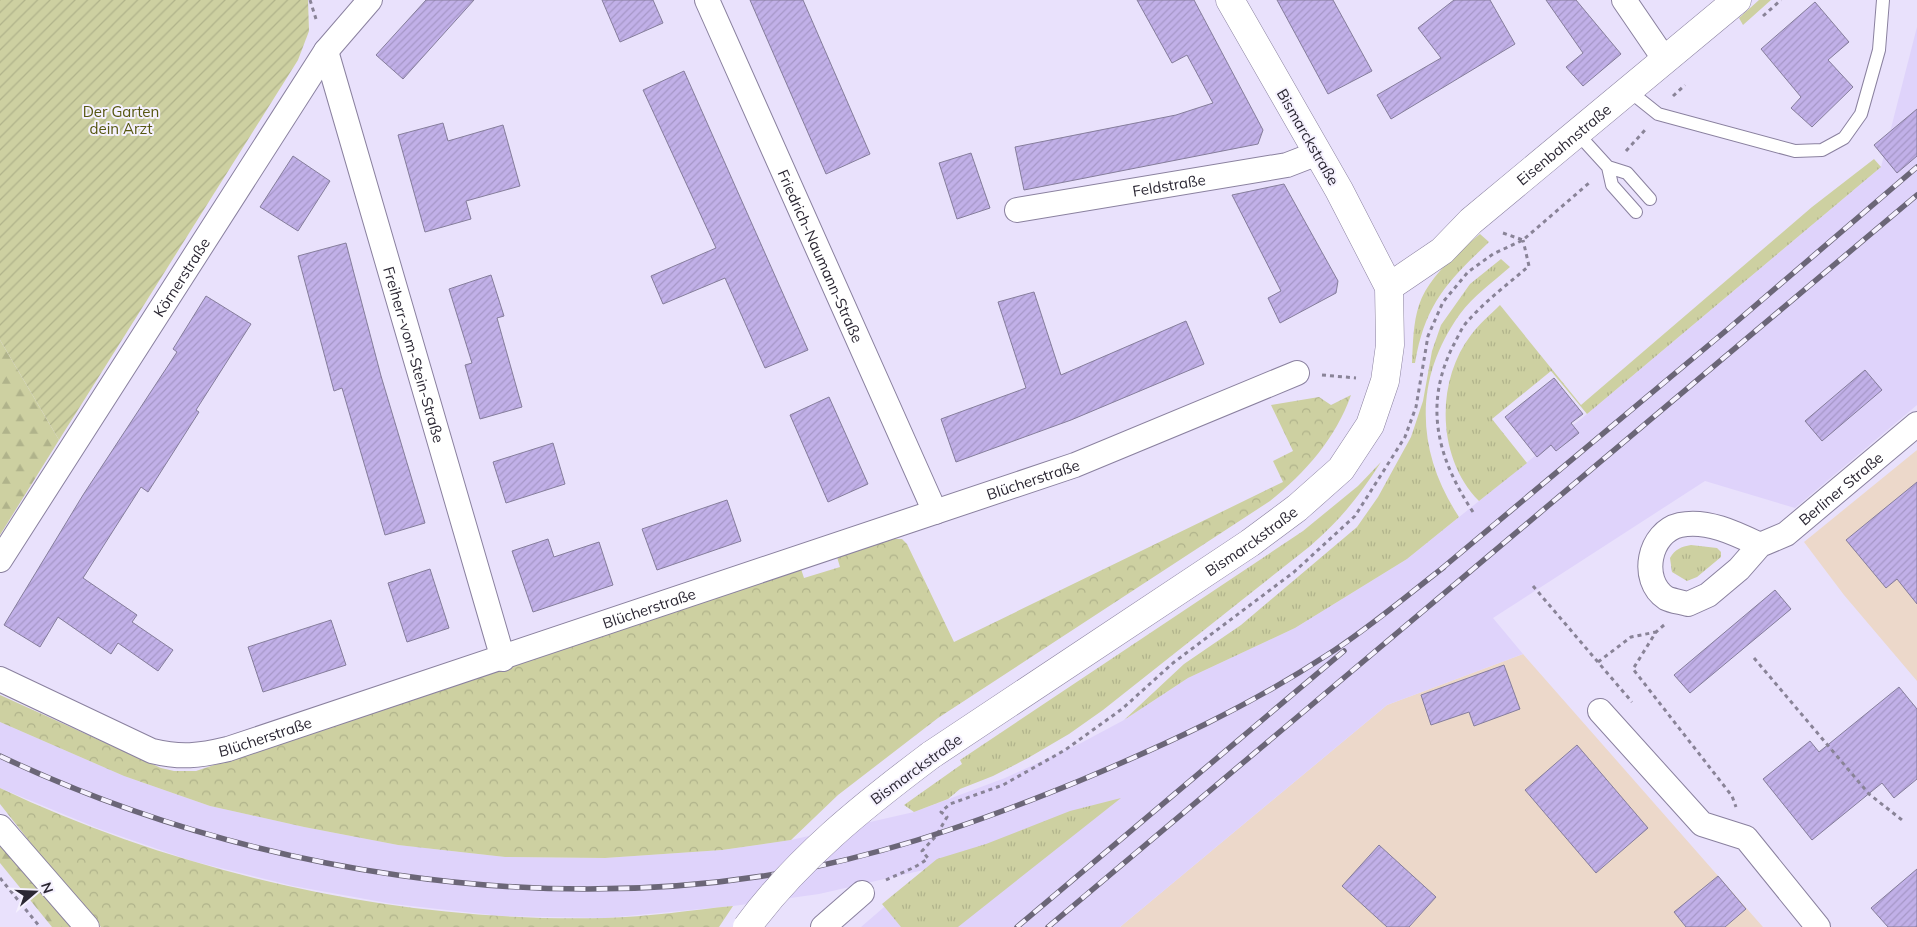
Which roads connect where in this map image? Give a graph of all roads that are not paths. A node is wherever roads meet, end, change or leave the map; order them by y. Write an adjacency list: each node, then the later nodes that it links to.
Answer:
1 (370, 0): 7 (street, Körnerstraße)
2 (708, 0): 19 (street, Friedrich-Naumann-Straße)
3 (1230, 0): 11 (street, Bismarckstraße)
4 (1624, 0): 8 (street)
5 (1737, 0): 8 (street, Eisenbahnstraße)
6 (1883, 0): 9 (lane)
7 (326, 51): 21 (street, Körnerstraße); 22 (street, Freiherr-vom-Stein-Straße)
8 (1665, 60): 9 (street, Eisenbahnstraße)
9 (1628, 90): 10 (street, Eisenbahnstraße)
10 (1577, 133): 12 (lane); 16 (street, Eisenbahnstraße)
11 (1318, 152): 14 (street, Feldstraße); 16 (street, Bismarckstraße)
12 (1608, 167): 13 (lane); 15 (lane)
13 (1650, 199)
14 (1017, 210)
15 (1636, 212)
16 (1389, 287): 28 (street, Bismarckstraße, bridge)
17 (1297, 373): 19 (street, Blücherstraße)
18 (1917, 424): 20 (street, Berliner Straße)
19 (935, 512): 22 (street, Blücherstraße)
20 (1760, 545)
21 (0, 560)
22 (503, 659): 23 (street, Blücherstraße)
23 (0, 679)
24 (1600, 712): 30 (street)
25 (0, 827): 27 (street)
26 (862, 893): 29 (street)
27 (87, 927)
28 (747, 927)
29 (823, 927)
30 (1818, 927)

